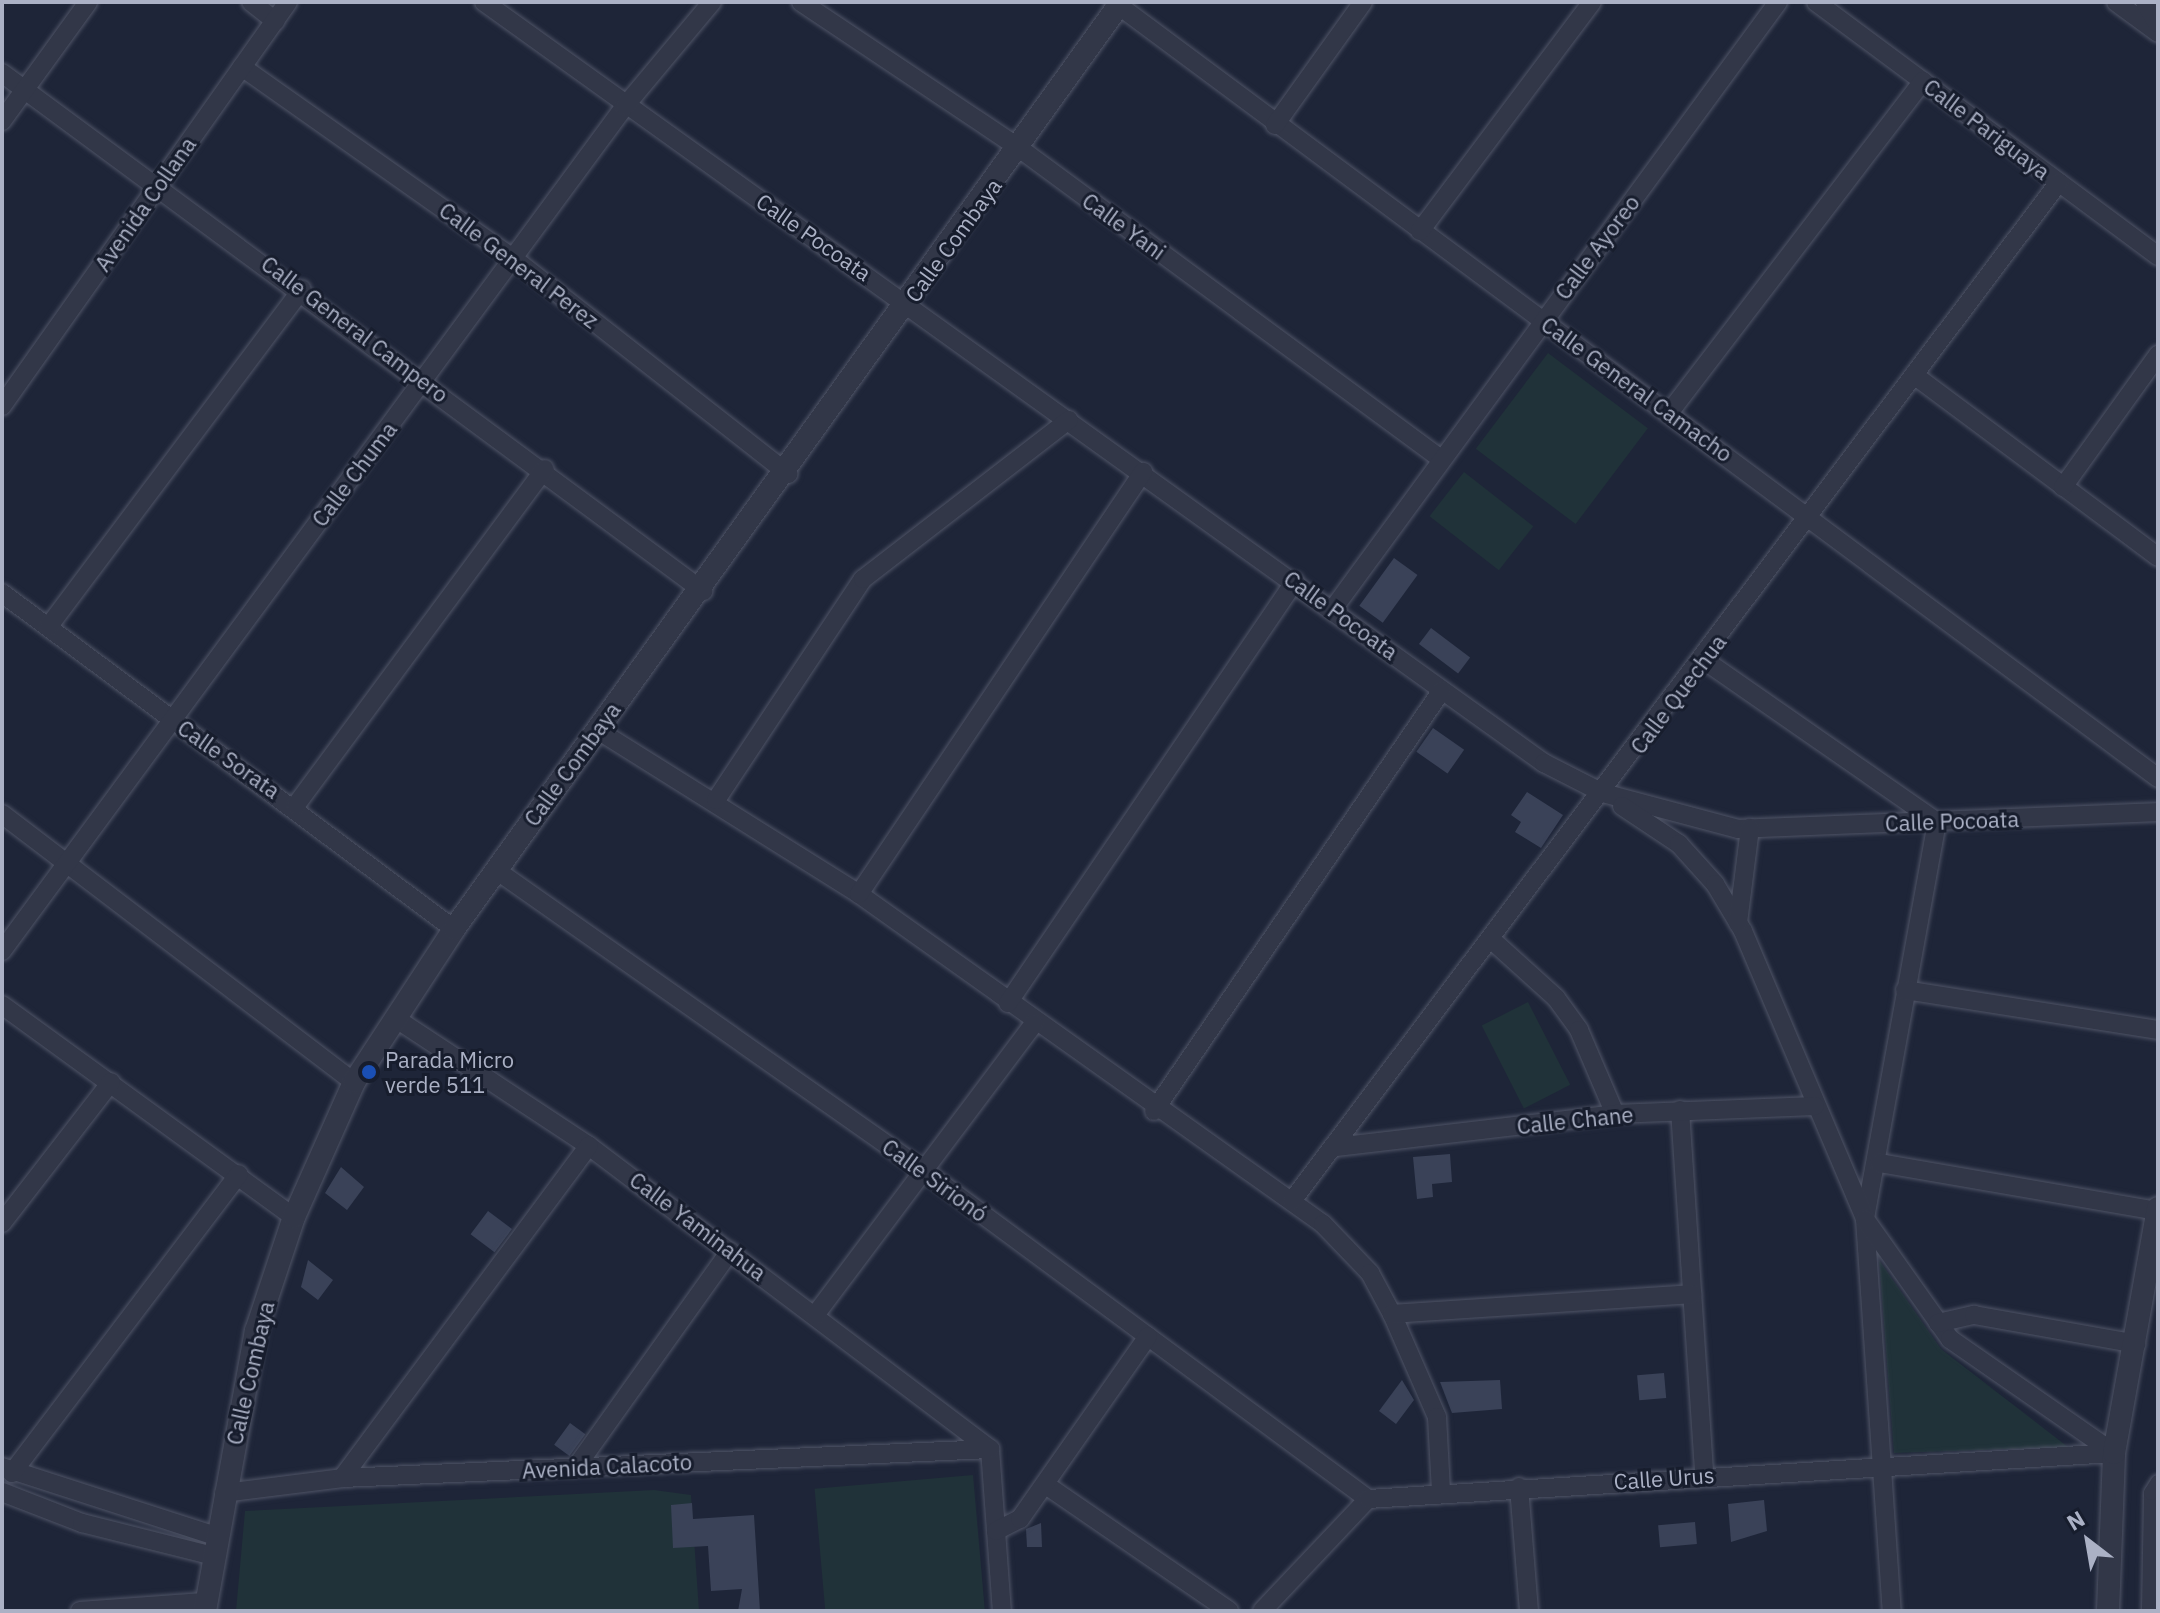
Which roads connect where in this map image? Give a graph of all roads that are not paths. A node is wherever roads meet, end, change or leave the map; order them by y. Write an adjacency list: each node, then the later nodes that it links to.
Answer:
1 (88, 2): 20 (street)
2 (251, 2): 14 (street)
3 (288, 2): 14 (street, Avenida Collana)
4 (484, 2): 21 (street, Calle Pocoata)
5 (712, 2): 21 (street, Calle Chuma)
6 (801, 2): 24 (street, Calle Yani)
7 (1363, 2): 23 (street)
8 (1592, 2): 27 (street)
9 (1778, 2): 32 (street, Calle Ayoreo)
10 (1816, 2): 19 (street, Calle Pariguaya)
11 (2116, 2): 16 (street)
12 (2147, 2): 15 (street)
13 (1118, 3): 23 (street, Calle General Camacho); 24 (street, Calle Combaya)
14 (275, 21): 17 (street, Avenida Collana)
15 (2158, 21)
16 (2158, 33)
17 (242, 67): 26 (street, Avenida Collana); 29 (street, Calle General Perez)
18 (2, 73): 20 (street, Calle General Campero)
19 (1923, 81): 25 (street, Calle Pariguaya); 37 (street)
20 (24, 91): 22 (street); 26 (street, Calle General Campero)
21 (625, 106): 29 (street, Calle Chuma); 31 (street, Calle Pocoata)
22 (2, 121)
23 (1275, 125): 27 (street, Calle General Camacho)
24 (1019, 148): 31 (street, Calle Combaya); 39 (street, Calle Yani)
25 (2059, 182): 28 (street, Calle Pariguaya); 34 (street, Calle Quechua)
26 (157, 187): 30 (street, Calle General Campero); 36 (street, Avenida Collana)
27 (1420, 231): 32 (street, Calle General Camacho)
28 (2158, 256)
29 (513, 258): 35 (street, Calle Chuma); 42 (street, Calle General Perez)
30 (302, 289): 35 (street, Calle General Campero); 50 (street)
31 (909, 303): 38 (street, Calle Pocoata); 42 (street, Calle Combaya)
32 (1542, 320): 37 (street, Calle General Camacho); 39 (street, Calle Ayoreo)
33 (2158, 355): 43 (street)
34 (1914, 375): 43 (street); 44 (street, Calle Quechua)
35 (424, 381): 40 (street, Calle General Campero); 53 (street, Calle Chuma)
36 (2, 406)
37 (1669, 413): 44 (street, Calle General Camacho)
38 (1069, 420): 41 (street, Calle Pocoata); 57 (street)
39 (1441, 459): 49 (street, Calle Ayoreo)
40 (545, 469): 47 (street, Calle General Campero); 58 (street)
41 (1143, 472): 46 (street, Calle Pocoata); 65 (street)
42 (788, 474): 47 (street, Calle Combaya)
43 (2063, 487): 45 (street)
44 (1813, 516): 51 (street, Calle Quechua); 55 (street, Calle General Camacho)
45 (2158, 557)
46 (1295, 581): 49 (street, Calle Pocoata); 71 (street)
47 (703, 591): 54 (street, Calle Combaya)
48 (2, 593): 50 (street, Calle Sorata)
49 (1333, 609): 52 (street, Calle Pocoata)
50 (49, 626): 53 (street, Calle Sorata)
51 (1704, 660): 56 (street, Calle Quechua); 61 (street)
52 (1442, 690): 56 (street, Calle Pocoata); 80 (street)
53 (172, 719): 58 (street, Calle Sorata); 63 (street, Calle Chuma)
54 (596, 729): 57 (street); 64 (street, Calle Combaya)
55 (2158, 778)
56 (1603, 793): 62 (street, Calle Pocoata); 66 (street); 68 (street, Calle Quechua)
57 (716, 800): 65 (street)
58 (296, 805): 67 (street, Calle Sorata)
59 (2158, 812): 61 (street, Calle Pocoata)
60 (2, 814): 63 (street)
61 (1937, 822): 62 (street, Calle Pocoata); 70 (street)
62 (1750, 828): 66 (street)
63 (69, 863): 69 (street, Calle Chuma); 77 (street)
64 (496, 870): 67 (street, Calle Combaya); 85 (street, Calle Sirionó)
65 (859, 894): 71 (street)
66 (1738, 923): 78 (street)
67 (454, 929): 73 (street, Calle Combaya)
68 (1493, 941): 81 (street); 83 (street, Calle Quechua)
69 (2, 951)
70 (1905, 990): 75 (street); 84 (street)
71 (1008, 1003): 74 (street)
72 (2, 1005): 76 (street)
73 (395, 1018): 77 (street, Calle Combaya); 82 (street, Calle Yaminahua)
74 (1034, 1024): 80 (street); 85 (street)
75 (2158, 1030)
76 (111, 1082): 86 (street); 91 (street)
77 (354, 1082): 89 (street, Calle Combaya)
78 (1815, 1106): 79 (street, Calle Chane); 90 (street)
79 (1680, 1110): 81 (street, Calle Chane); 93 (street)
80 (1154, 1111): 87 (street)
81 (1615, 1114): 83 (street, Calle Chane)
82 (589, 1146): 92 (street, Calle Yaminahua); 105 (street)
83 (1336, 1147): 87 (street, Calle Quechua)
84 (1879, 1163): 88 (street); 90 (street)
85 (920, 1168): 94 (street); 97 (street, Calle Sirionó)
86 (239, 1174): 89 (street); 103 (street)
87 (1292, 1201): 95 (street)
88 (2158, 1210): 98 (street)
89 (294, 1217): 111 (street, Calle Combaya)
90 (1865, 1219): 96 (street); 101 (street)
91 (2, 1223)
92 (730, 1251): 94 (street, Calle Yaminahua); 102 (street)
93 (1692, 1294): 95 (street); 104 (street)
94 (816, 1314): 99 (street, Calle Yaminahua)
95 (1392, 1314): 110 (street)
96 (1938, 1323): 98 (street); 100 (street)
97 (1148, 1336): 107 (street); 112 (street, Calle Sirionó)
98 (2136, 1344): 100 (street)
99 (990, 1449): 102 (street, Avenida Calacoto); 113 (street)
100 (2114, 1453): 101 (street, Calle Urus); 122 (street)
101 (1879, 1463): 104 (street, Calle Urus); 121 (street)
102 (576, 1467): 105 (street, Avenida Calacoto)
103 (7, 1470): 114 (street)
104 (1704, 1476): 108 (street, Calle Urus)
105 (342, 1478): 111 (street, Avenida Calacoto)
106 (2158, 1482): 123 (street)
107 (1046, 1485): 113 (street); 118 (street)
108 (1519, 1487): 110 (street, Calle Urus); 120 (street)
109 (2, 1492): 114 (street)
110 (1441, 1492): 112 (street, Calle Urus)
111 (224, 1493): 114 (street, Calle Combaya)
112 (1368, 1499): 119 (street)
113 (996, 1531): 117 (street)
114 (214, 1546): 115 (street, Calle Combaya)
115 (204, 1606): 116 (street)
116 (80, 1611)
117 (1002, 1611)
118 (1229, 1611)
119 (1262, 1611)
120 (1529, 1611)
121 (1892, 1611)
122 (2108, 1611)
123 (2149, 1611)

